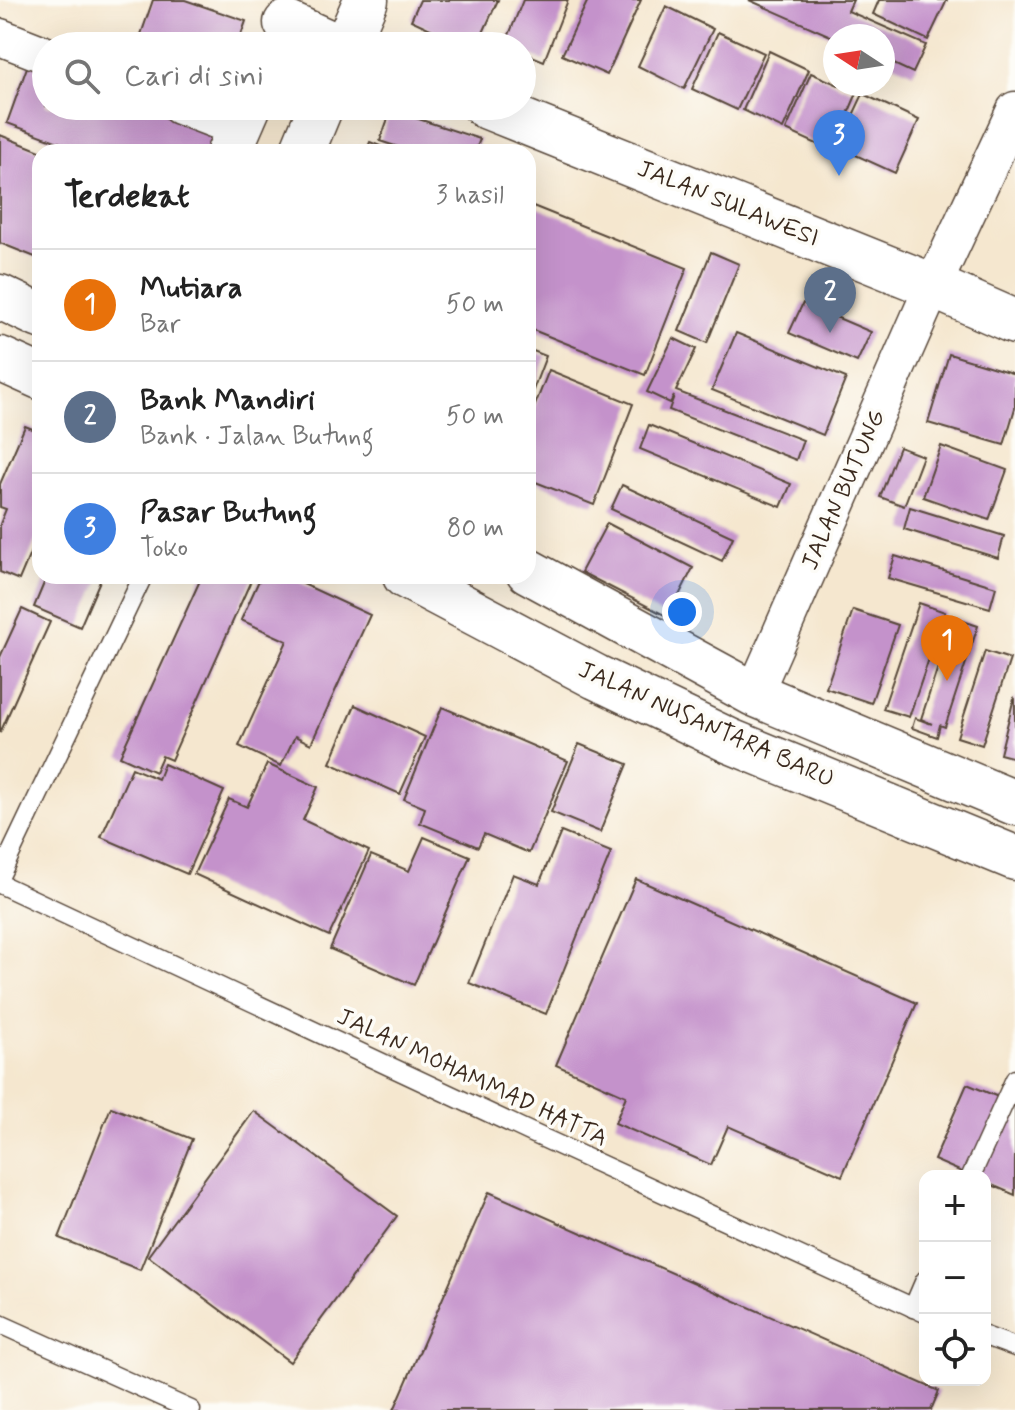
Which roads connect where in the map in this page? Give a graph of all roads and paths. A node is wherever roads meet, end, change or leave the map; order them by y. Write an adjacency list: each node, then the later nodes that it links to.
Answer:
1 (366, 0): 4 (main road)
2 (286, 23): 3 (main road)
3 (306, 32)
4 (352, 32)
5 (0, 37): 6 (street)
6 (32, 50)
7 (1015, 110): 13 (street, JALAN BUTUNG)
8 (216, 120): 11 (street)
9 (315, 120): 12 (main road)
10 (520, 120): 13 (main road, JALAN SULAWESI)
11 (239, 129)
12 (305, 144)
13 (933, 286): 16 (main road, JALAN SULAWESI); 22 (street, JALAN BUTUNG)
14 (0, 297): 15 (main road)
15 (32, 312)
16 (1015, 322)
17 (0, 359): 18 (main road)
18 (32, 373)
19 (536, 575): 22 (main road, JALAN NUSANTARA BARU)
20 (139, 584): 25 (lane)
21 (420, 584): 24 (main road, JALAN NUSANTARA BARU)
22 (754, 694): 23 (main road, JALAN NUSANTARA BARU)
23 (1015, 803)
24 (1015, 858)
25 (0, 876)
26 (0, 884): 29 (lane, JALAN MOHAMMAD HATTA)
27 (1015, 1079): 28 (lane)
28 (974, 1170)
29 (919, 1310)
30 (0, 1324): 33 (lane)
31 (991, 1338): 32 (lane)
32 (1015, 1347)
33 (191, 1410)

